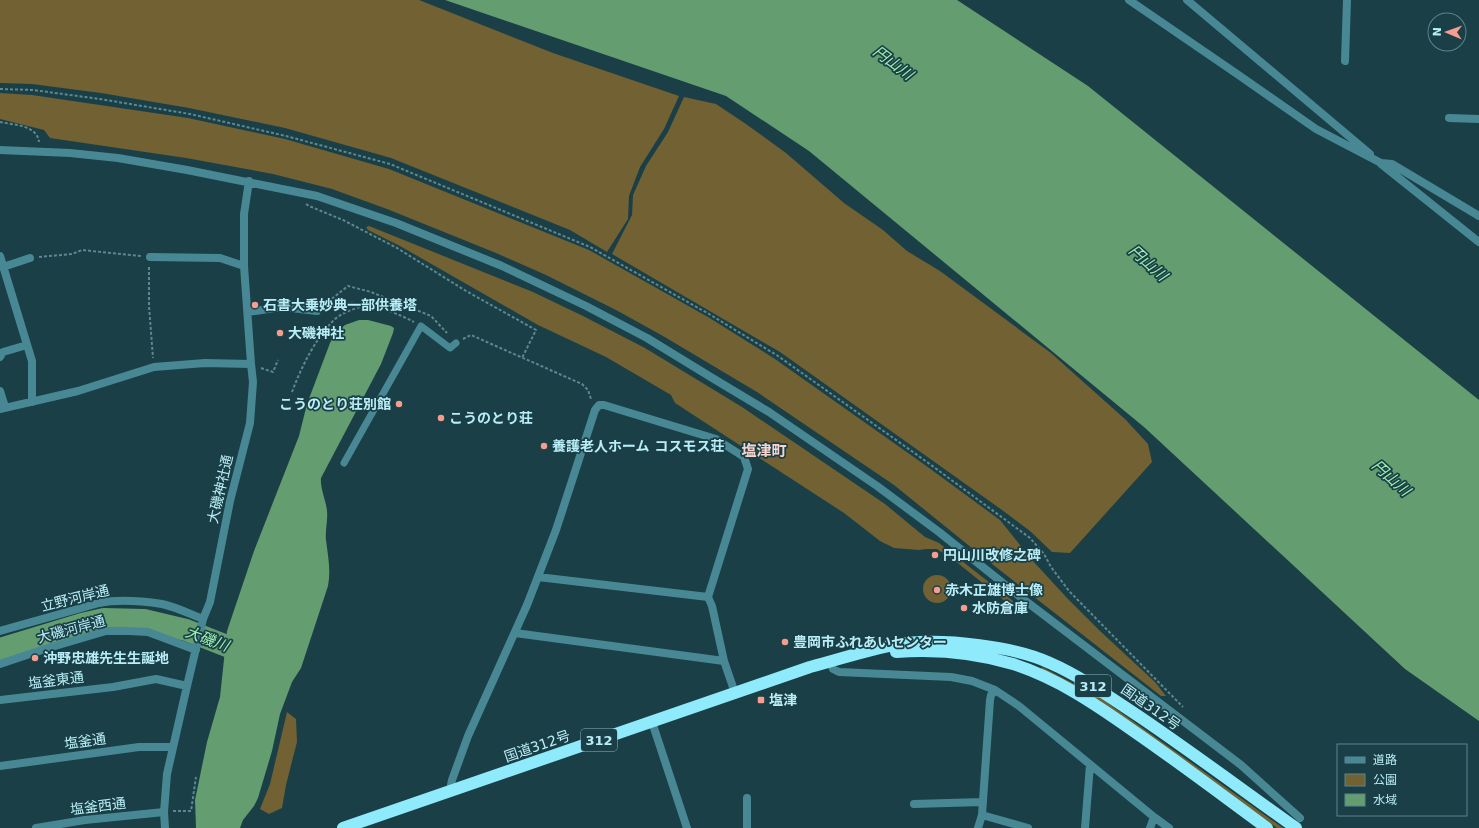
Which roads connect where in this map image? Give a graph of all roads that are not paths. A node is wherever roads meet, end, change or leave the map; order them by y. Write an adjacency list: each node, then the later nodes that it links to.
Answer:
1 (1129, 0): 8 (street)
2 (1187, 0): 8 (street)
3 (1347, 0): 4 (street)
4 (1345, 61)
5 (1449, 118): 6 (street)
6 (1479, 119)
7 (0, 150): 9 (street)
8 (1380, 163): 10 (street); 11 (street)
9 (249, 181): 15 (street, 大磯神社通); 52 (street)
10 (1479, 216)
11 (1479, 242)
12 (0, 256): 16 (street)
13 (150, 257): 15 (street)
14 (30, 258): 16 (street)
15 (244, 266): 18 (street, 大磯神社通)
16 (3, 267): 20 (street)
17 (317, 311): 18 (street)
18 (248, 312): 22 (street, 大磯神社通)
19 (456, 343): 26 (lane)
20 (27, 345): 21 (street); 24 (street)
21 (0, 357)
22 (251, 364): 24 (street); 29 (street, 大磯神社通)
23 (0, 391): 25 (street)
24 (32, 402): 25 (street)
25 (2, 408)
26 (344, 463)
27 (538, 577): 28 (street); 28 (street); 31 (street)
28 (708, 597): 34 (street)
29 (203, 622): 30 (street, 立野河岸通); 32 (street, 大磯神社通)
30 (0, 632)
31 (515, 633): 34 (street); 45 (street)
32 (196, 650): 36 (street, 大磯河岸通); 37 (street)
33 (855, 655): 35 (highway, 国道312号 / 312); 52 (highway, 国道312号 / 312); 63 (highway, 国道312号 / 312)
34 (724, 661): 39 (street)
35 (830, 662): 38 (street); 39 (highway, 国道312号 / 312)
36 (0, 664)
37 (187, 686): 40 (street, 塩釜東通); 42 (street)
38 (994, 690): 43 (street); 47 (street)
39 (735, 693): 41 (highway, 国道312号 / 312)
40 (0, 700)
41 (652, 722): 45 (highway, 国道312号 / 312); 56 (street)
42 (173, 747): 44 (street, 塩釜通); 49 (street)
43 (1090, 764): 51 (street); 60 (street)
44 (0, 766)
45 (452, 791): 55 (highway, 国道312号 / 312)
46 (747, 798): 57 (street)
47 (982, 802): 48 (street); 50 (street)
48 (914, 804)
49 (164, 812): 53 (street, 塩釜西通); 54 (street)
50 (982, 815): 58 (street); 59 (street)
51 (1154, 817): 61 (street); 62 (street)
52 (1298, 823)
53 (36, 828)
54 (165, 828)
55 (343, 828)
56 (687, 828)
57 (747, 828)
58 (978, 828)
59 (1028, 828)
60 (1085, 828)
61 (1150, 828)
62 (1169, 828)
63 (1267, 828)

